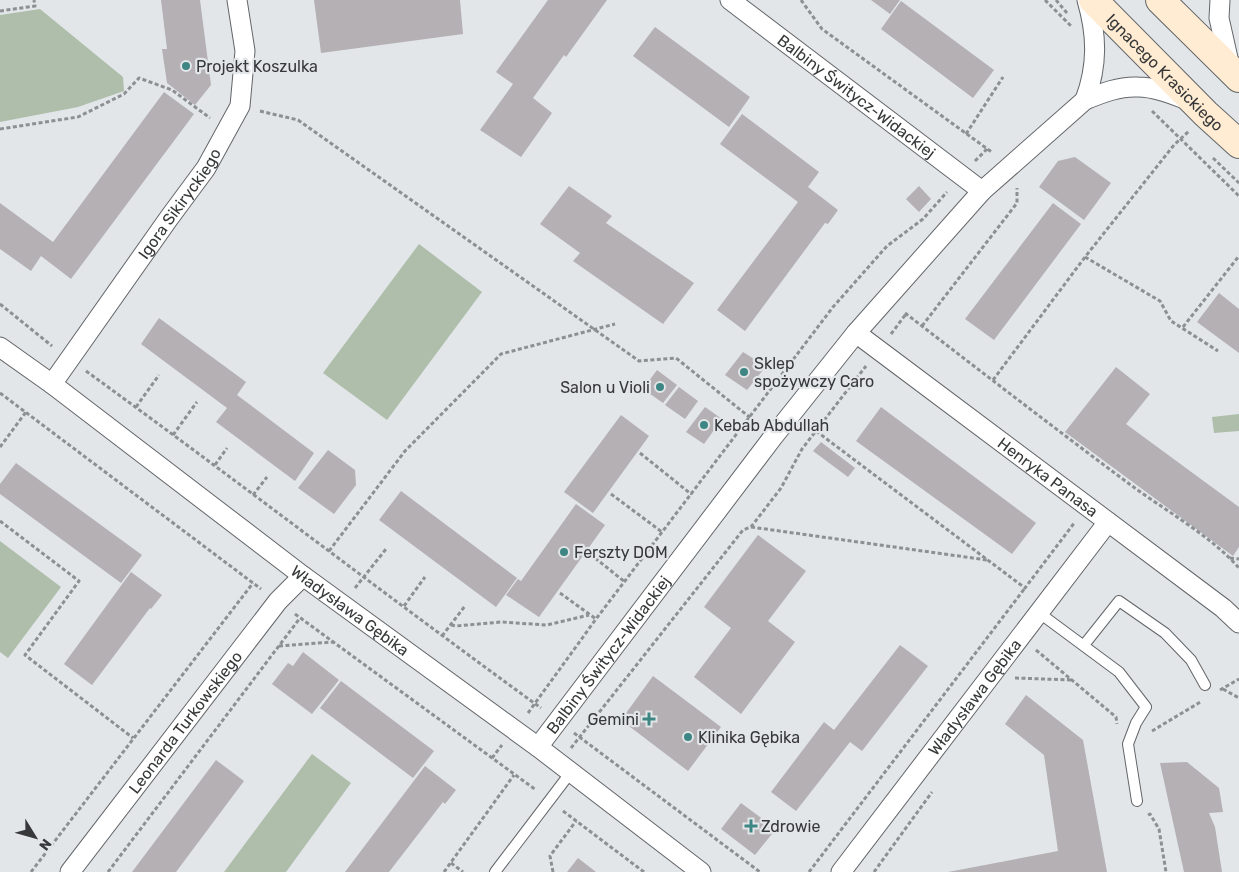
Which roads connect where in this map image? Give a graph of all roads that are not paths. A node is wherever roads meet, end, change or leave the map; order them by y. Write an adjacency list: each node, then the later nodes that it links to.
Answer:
1 (237, 0): 14 (street, Igora Sikiryckiego)
2 (730, 0): 11 (street, Balbiny Świtycz-Widackiej)
3 (1087, 0): 8 (street)
4 (1093, 0): 9 (main road, Ignacego Krasickiego)
5 (1160, 0): 7 (main road)
6 (1220, 0): 7 (street)
7 (1235, 74)
8 (1085, 100): 9 (street, Balbiny Świtycz-Widackiej); 11 (street, Balbiny Świtycz-Widackiej)
9 (1195, 102): 10 (main road, Ignacego Krasickiego)
10 (1239, 144)
11 (982, 191): 12 (street, Balbiny Świtycz-Widackiej)
12 (856, 334): 15 (street, Henryka Panasa); 21 (street, Balbiny Świtycz-Widackiej)
13 (0, 347): 14 (street, Władysława Gębika)
14 (52, 384): 16 (street, Władysława Gębika)
15 (1108, 522): 17 (street, Władysława Gębika); 18 (street, Henryka Panasa)
16 (303, 576): 21 (street, Władysława Gębika); 24 (street, Leonarda Turkowskiego)
17 (1038, 612): 19 (lane); 27 (street, Władysława Gębika)
18 (1239, 623)
19 (1084, 645): 20 (lane); 23 (lane)
20 (1205, 685)
21 (538, 747): 22 (street, Władysława Gębika)
22 (571, 772): 25 (lane); 26 (street, Władysława Gębika)
23 (1137, 801)
24 (70, 872)
25 (496, 872)
26 (701, 872)
27 (841, 872)

